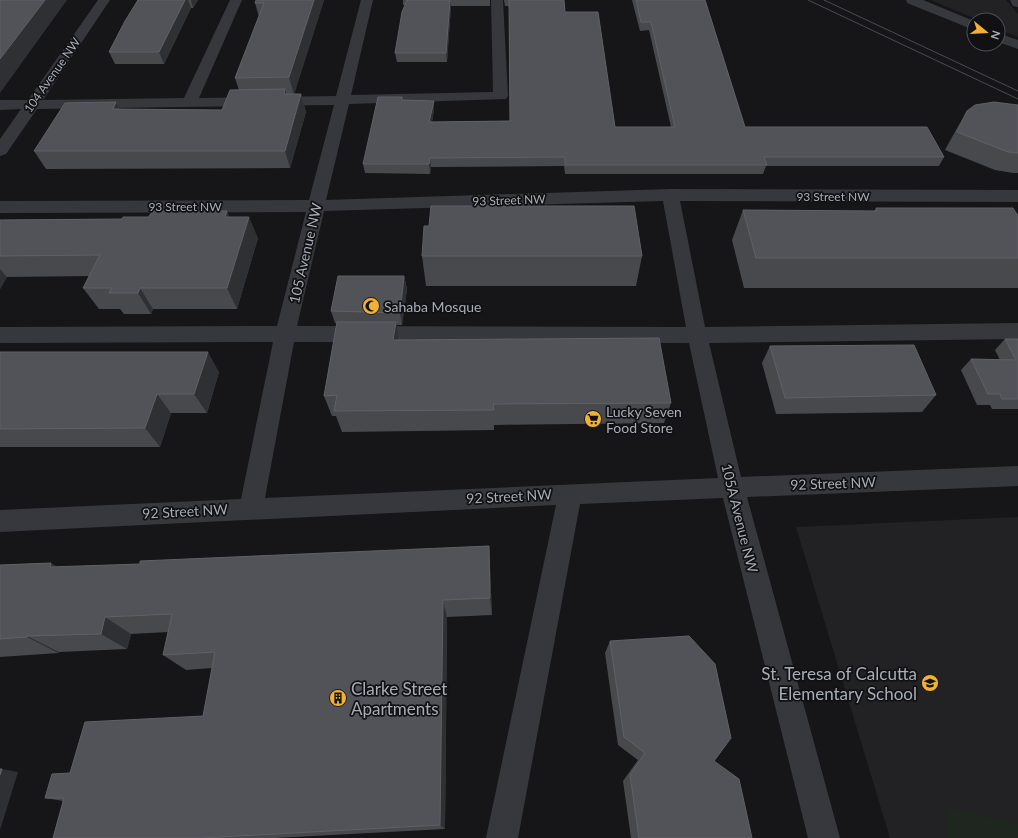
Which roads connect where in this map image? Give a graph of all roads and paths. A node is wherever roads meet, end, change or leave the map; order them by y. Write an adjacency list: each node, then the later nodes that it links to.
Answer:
1 (104, 0): 14 (street, 104 Avenue NW)
2 (236, 0): 12 (street)
3 (367, 0): 11 (street, 105 Avenue NW)
4 (497, 0): 11 (street)
5 (912, 0): 8 (street)
6 (1016, 0): 7 (street)
7 (1018, 3)
8 (966, 23)
9 (1006, 40): 10 (street)
10 (1018, 45)
11 (342, 100): 12 (street); 18 (street, 105 Avenue NW)
12 (190, 102): 14 (street)
13 (0, 105): 14 (street)
14 (32, 105): 15 (street, 104 Avenue NW)
15 (0, 151)
16 (670, 196): 17 (street, 93 Street NW); 18 (street, 93 Street NW); 23 (street, 105A Avenue NW)
17 (1017, 198)
18 (316, 206): 19 (street, 93 Street NW); 21 (street, 105 Avenue NW)
19 (0, 207)
20 (1018, 331): 23 (street)
21 (285, 334): 22 (street); 23 (street); 27 (street, 105 Avenue NW)
22 (0, 335)
23 (697, 335): 25 (street, 105A Avenue NW)
24 (1018, 476): 25 (street, 92 Street NW)
25 (731, 487): 26 (street, 92 Street NW); 30 (street, 105A Avenue NW)
26 (570, 494): 27 (street, 92 Street NW); 29 (street)
27 (251, 508): 28 (street, 92 Street NW)
28 (0, 521)
29 (502, 838)
30 (824, 838)

